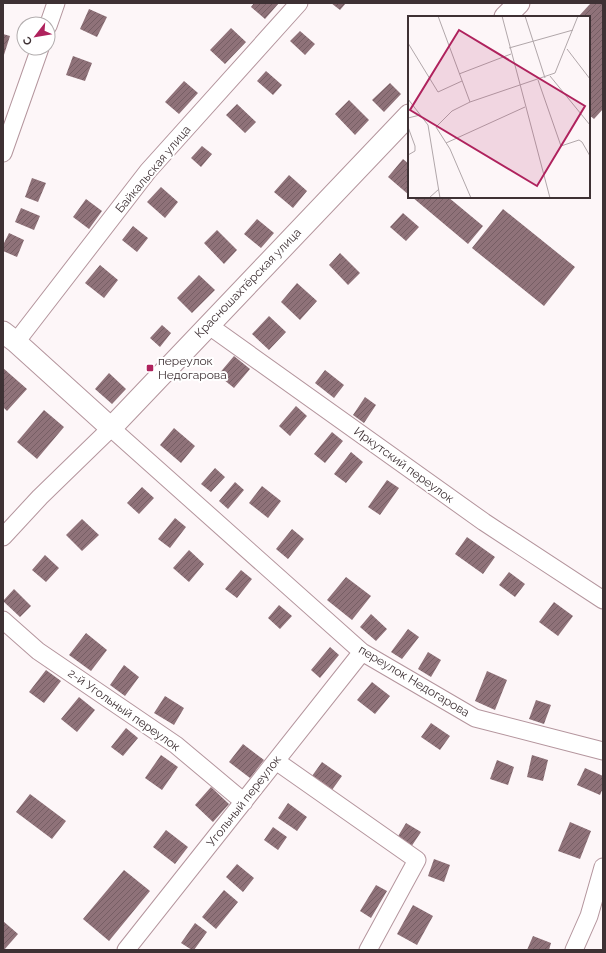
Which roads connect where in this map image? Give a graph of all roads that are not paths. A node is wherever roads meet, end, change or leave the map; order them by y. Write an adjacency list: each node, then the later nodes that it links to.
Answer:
1 (56, 3): 4 (street)
2 (299, 3): 10 (street, Байкальская улица)
3 (519, 3): 5 (street)
4 (51, 16)
5 (506, 16)
6 (37, 56): 8 (street)
7 (408, 116): 9 (street, Красношахтёрская улица)
8 (3, 153)
9 (208, 325): 11 (street, Красношахтёрская улица); 13 (street, Иркутский переулок)
10 (9, 337): 11 (street, переулок Недогарова)
11 (111, 428): 12 (street, Красношахтёрская улица); 15 (street, переулок Недогарова)
12 (3, 537)
13 (603, 600)
14 (3, 620): 18 (street, 2-й Угольный переулок)
15 (362, 652): 16 (street, переулок Недогарова); 17 (street, Угольный переулок)
16 (603, 751)
17 (276, 762): 18 (street, Угольный переулок); 21 (street)
18 (244, 802): 20 (street, Угольный переулок)
19 (603, 870): 22 (street)
20 (126, 950)
21 (368, 950)
22 (574, 950)

